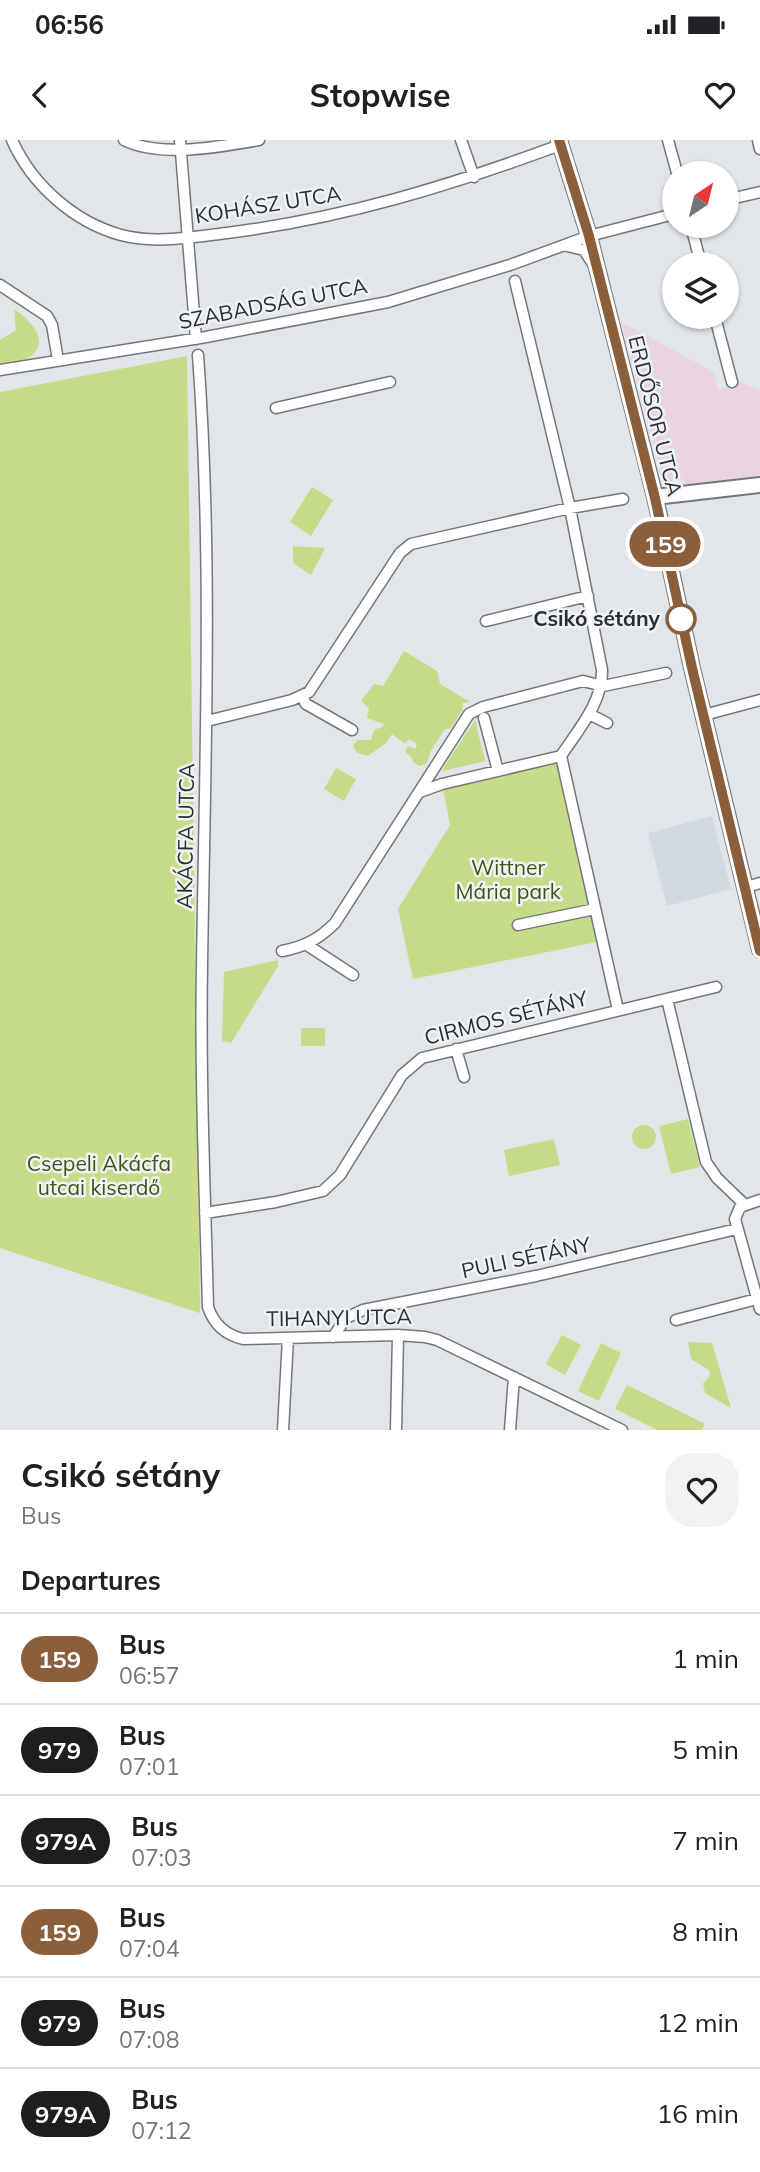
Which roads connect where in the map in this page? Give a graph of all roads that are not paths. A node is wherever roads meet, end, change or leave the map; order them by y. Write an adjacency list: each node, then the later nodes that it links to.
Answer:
1 (12, 140): 16 (street, KOHÁSZ UTCA)
2 (124, 140): 8 (street)
3 (259, 140): 8 (street)
4 (461, 140): 11 (street)
5 (668, 140): 10 (street)
6 (758, 140): 9 (street)
7 (559, 142): 11 (street, KOHÁSZ UTCA); 15 (street, ERDŐSOR UTCA)
8 (180, 145): 16 (street)
9 (760, 149)
10 (674, 161)
11 (474, 177): 16 (street, KOHÁSZ UTCA)
12 (760, 192): 13 (street)
13 (739, 197)
14 (662, 217): 15 (street, SZABADSÁG UTCA)
15 (589, 236): 17 (street, SZABADSÁG UTCA); 18 (street, ERDŐSOR UTCA)
16 (186, 238): 22 (street)
17 (560, 247): 18 (street); 22 (street, SZABADSÁG UTCA)
18 (598, 272): 30 (street, ERDŐSOR UTCA)
19 (515, 281): 32 (street)
20 (0, 285): 24 (street)
21 (718, 329): 27 (street)
22 (196, 338): 24 (street, SZABADSÁG UTCA)
23 (198, 355): 42 (street, AKÁCFA UTCA)
24 (58, 360): 25 (street, SZABADSÁG UTCA)
25 (0, 370)
26 (390, 382): 28 (street)
27 (732, 382)
28 (276, 408)
29 (760, 486): 30 (street)
30 (655, 498): 40 (street, ERDŐSOR UTCA)
31 (623, 499): 32 (street)
32 (570, 508): 33 (street); 37 (street)
33 (587, 596): 34 (street); 36 (street)
34 (486, 621)
35 (666, 673): 36 (street)
36 (603, 685): 39 (street); 47 (street)
37 (302, 696): 42 (street); 44 (street)
38 (760, 700): 40 (street)
39 (589, 714): 43 (street); 45 (street)
40 (704, 715): 48 (street, ERDŐSOR UTCA)
41 (484, 718): 46 (street)
42 (207, 721): 62 (street, AKÁCFA UTCA)
43 (607, 723)
44 (352, 730)
45 (561, 756): 46 (street); 49 (street)
46 (498, 771): 47 (street)
47 (420, 792): 51 (street)
48 (753, 885): 52 (street, ERDŐSOR UTCA)
49 (595, 909): 50 (street); 57 (street)
50 (518, 926)
51 (307, 945): 53 (street); 54 (street)
52 (760, 950)
53 (282, 951)
54 (353, 975)
55 (716, 988): 56 (street, CIRMOS SÉTÁNY)
56 (667, 999): 57 (street, CIRMOS SÉTÁNY); 61 (street)
57 (618, 1010): 58 (street, CIRMOS SÉTÁNY)
58 (456, 1049): 59 (street); 62 (street, CIRMOS SÉTÁNY)
59 (464, 1077)
60 (760, 1200): 61 (street)
61 (744, 1204): 63 (street)
62 (205, 1213): 65 (street, AKÁCFA UTCA)
63 (737, 1228): 64 (street); 68 (street, PULI SÉTÁNY)
64 (758, 1304): 66 (street)
65 (211, 1316): 69 (street, TIHANYI UTCA)
66 (676, 1320)
67 (398, 1335): 68 (street, TIHANYI UTCA); 70 (street, TIHANYI UTCA); 72 (street)
68 (333, 1337): 69 (street, TIHANYI UTCA)
69 (288, 1338): 71 (street)
70 (514, 1377): 73 (street); 74 (street, TIHANYI UTCA)
71 (283, 1430)
72 (396, 1430)
73 (510, 1430)
74 (622, 1430)

